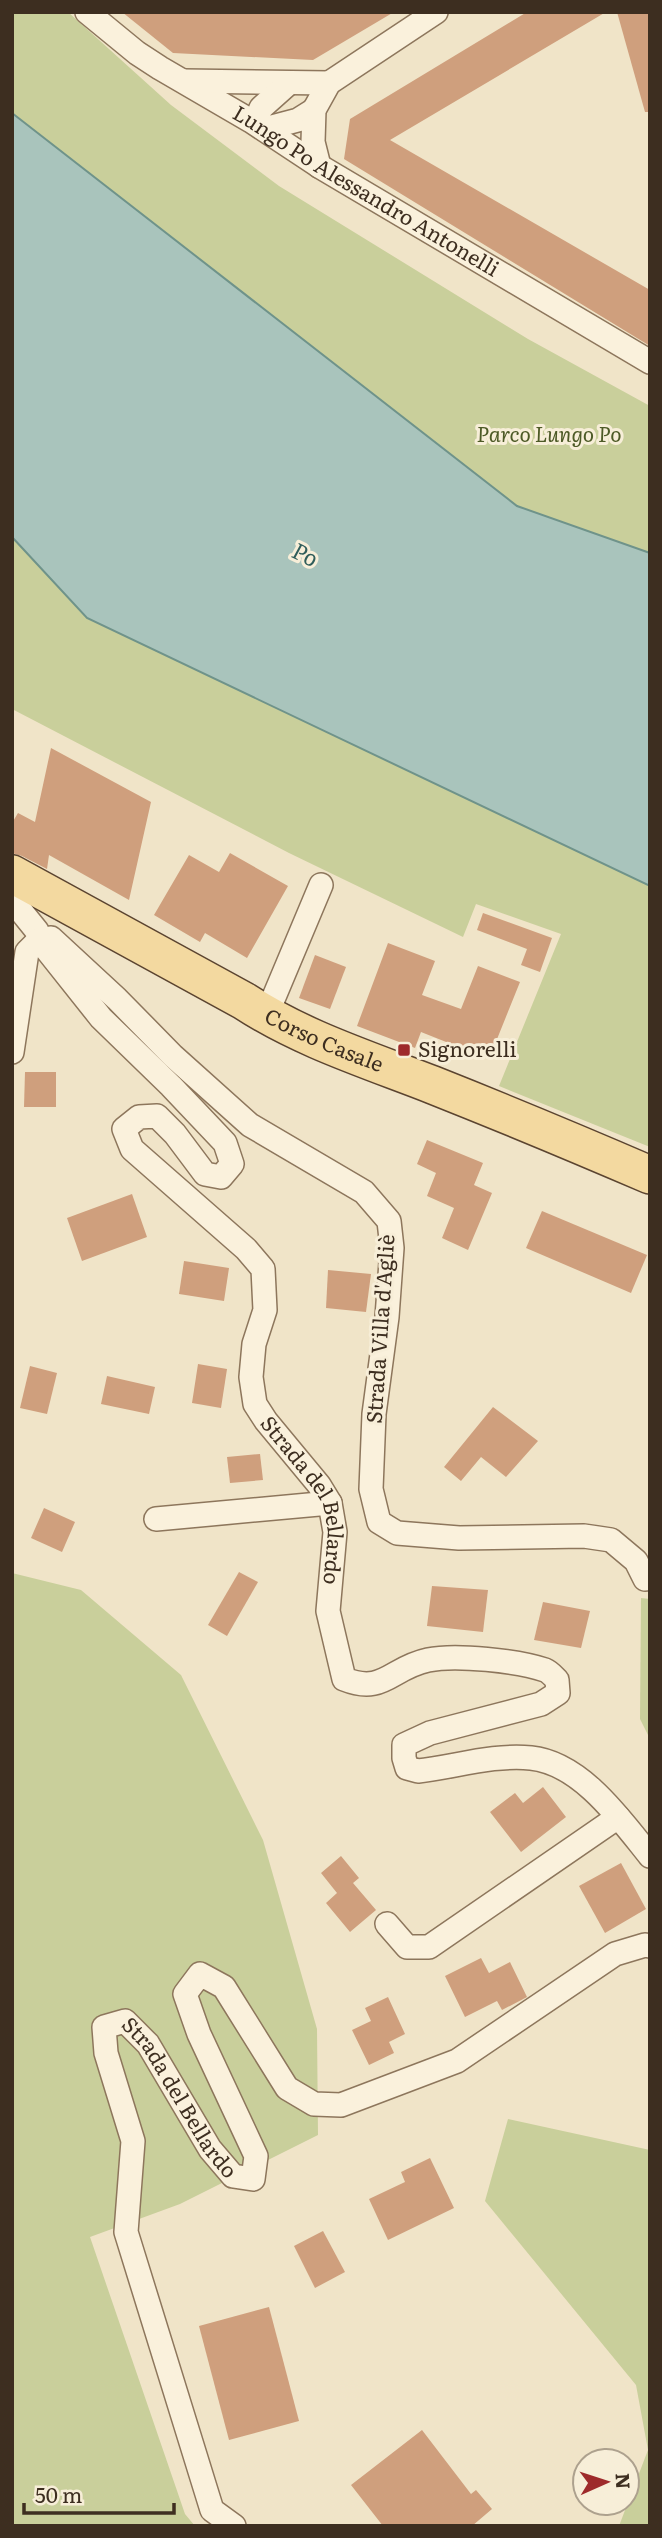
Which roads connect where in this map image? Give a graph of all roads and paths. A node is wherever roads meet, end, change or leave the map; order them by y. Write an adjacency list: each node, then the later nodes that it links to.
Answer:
1 (87, 12): 3 (street, Lungo Po Alessandro Antonelli)
2 (436, 12): 5 (street)
3 (181, 81): 4 (street); 7 (street, Lungo Po Alessandro Antonelli)
4 (289, 83): 5 (street); 7 (street)
5 (328, 83): 6 (street)
6 (314, 110): 7 (street); 8 (street)
7 (259, 126): 8 (street, Lungo Po Alessandro Antonelli)
8 (319, 166): 9 (street, Lungo Po Alessandro Antonelli)
9 (650, 362)
10 (12, 874): 14 (main road, Corso Casale)
11 (321, 885): 14 (street)
12 (12, 900): 13 (street, Strada del Bellardo)
13 (38, 935): 15 (street); 17 (street, Strada del Bellardo); 19 (street, Strada Villa d'Agliè)
14 (266, 1016): 16 (main road, Corso Casale)
15 (12, 1052)
16 (650, 1175)
17 (330, 1503): 18 (street); 20 (street, Strada del Bellardo)
18 (156, 1519)
19 (645, 1579)
20 (618, 1817): 21 (street, Strada del Bellardo); 22 (street)
21 (650, 1856)
22 (387, 1924)
23 (650, 1946): 24 (street, Strada del Bellardo)
24 (234, 2526)

